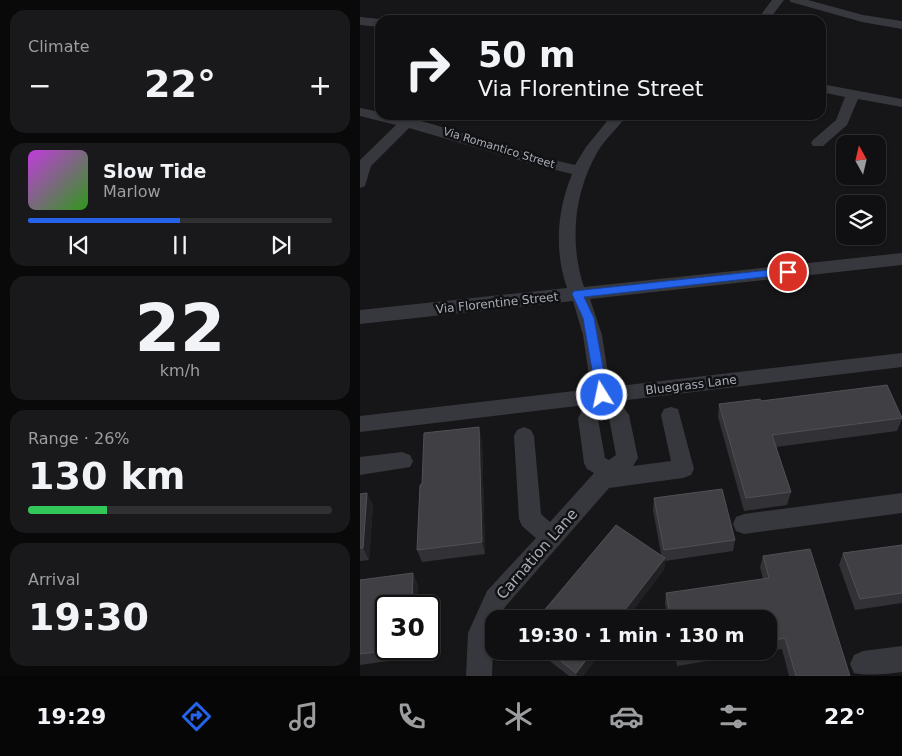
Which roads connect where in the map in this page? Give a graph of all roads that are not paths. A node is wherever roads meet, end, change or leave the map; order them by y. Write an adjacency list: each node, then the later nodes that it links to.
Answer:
1 (778, 0): 3 (street)
2 (795, 0): 6 (street)
3 (767, 15)
4 (360, 21): 5 (street)
5 (375, 22)
6 (902, 25)
7 (826, 89): 8 (street)
8 (853, 95): 9 (street); 15 (street)
9 (902, 103)
10 (360, 112): 11 (street, Via Romantico Street)
11 (375, 115)
12 (398, 120): 14 (street, Via Romantico Street)
13 (615, 120): 16 (street)
14 (407, 122): 16 (street, Via Romantico Street); 17 (street)
15 (818, 143)
16 (580, 171): 19 (street)
17 (360, 183)
18 (902, 260): 19 (street, Via Florentine Street)
19 (578, 294): 20 (street, Via Florentine Street); 22 (street)
20 (360, 317)
21 (902, 360): 22 (street, Bluegrass Lane)
22 (602, 395): 24 (street, Bluegrass Lane); 28 (street); 28 (street, Carnation Lane)
23 (671, 416): 28 (street)
24 (360, 424)
25 (524, 436): 31 (street)
26 (402, 461): 27 (street)
27 (360, 466)
28 (607, 475): 31 (street, Carnation Lane)
29 (902, 503): 30 (street)
30 (744, 524)
31 (551, 537): 34 (street, Carnation Lane)
32 (902, 659): 33 (street)
33 (863, 664)
34 (479, 676)

